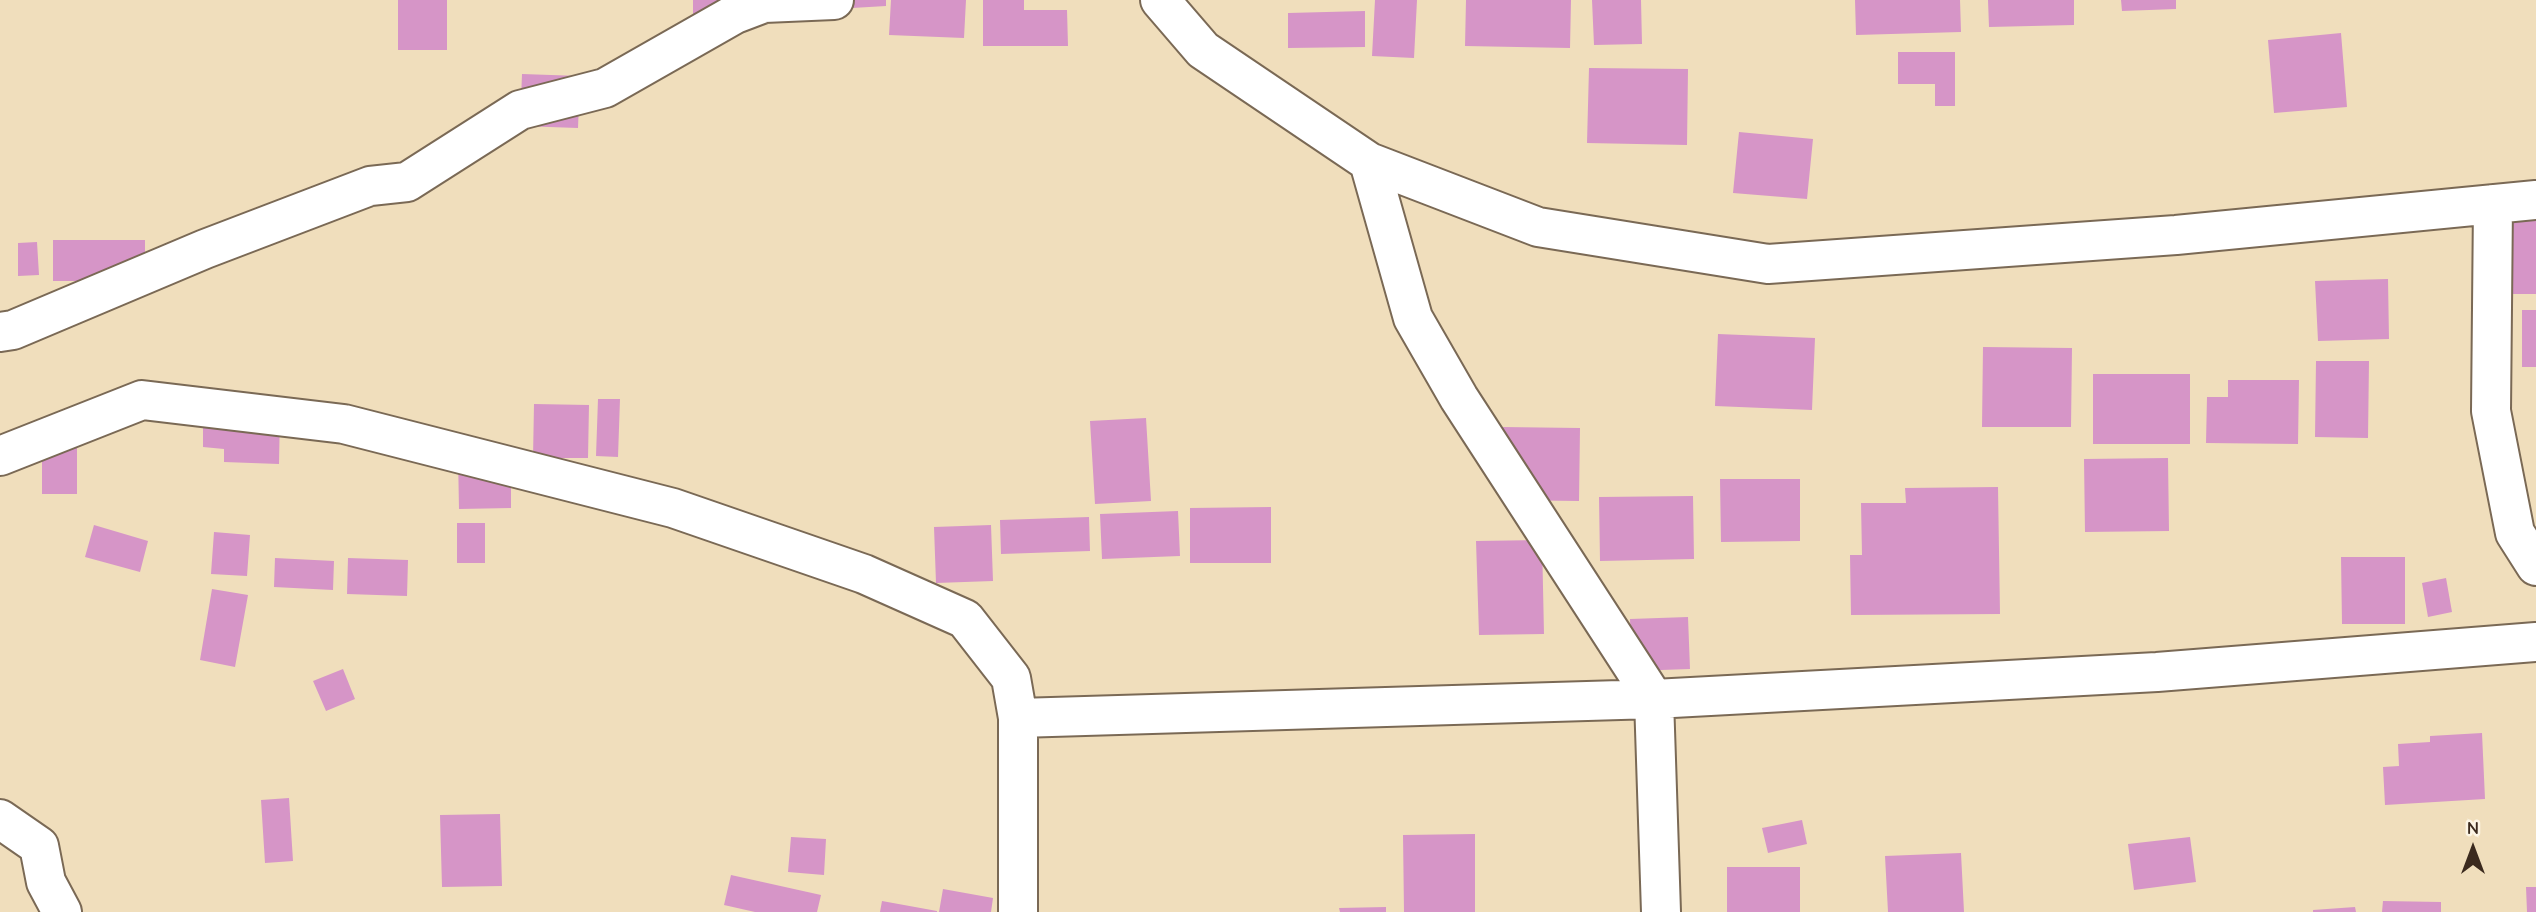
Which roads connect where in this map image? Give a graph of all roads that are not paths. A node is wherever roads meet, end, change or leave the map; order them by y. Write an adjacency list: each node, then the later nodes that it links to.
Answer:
1 (834, 0): 6 (street)
2 (1160, 0): 3 (street)
3 (1369, 162): 5 (street); 10 (street)
4 (2536, 200): 5 (street)
5 (2493, 204): 8 (street)
6 (0, 332)
7 (0, 456): 11 (street)
8 (2536, 566)
9 (2536, 642): 10 (street)
10 (1654, 699): 11 (street); 15 (street)
11 (1018, 718): 14 (street)
12 (0, 819): 13 (street)
13 (62, 912)
14 (1018, 912)
15 (1661, 912)

